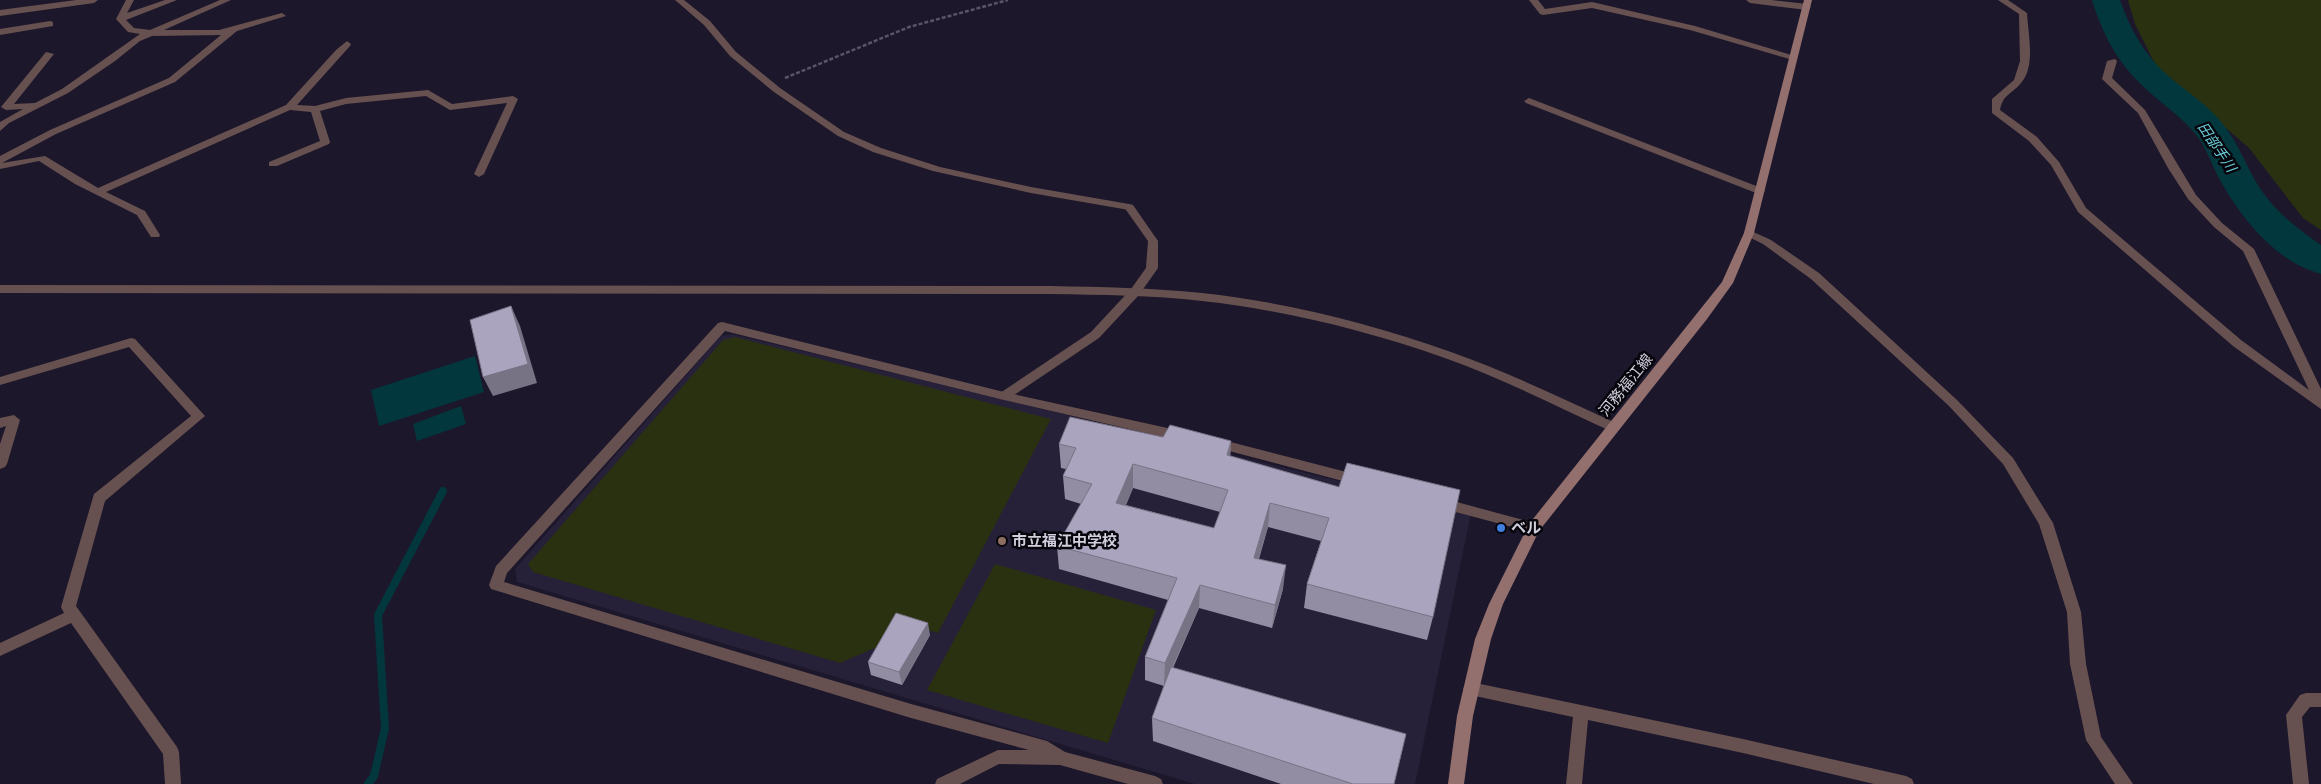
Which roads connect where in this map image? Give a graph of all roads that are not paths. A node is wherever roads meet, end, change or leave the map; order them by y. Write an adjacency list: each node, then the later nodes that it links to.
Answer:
1 (94, 0): 11 (street)
2 (130, 0): 13 (street)
3 (173, 0): 13 (street)
4 (227, 0): 17 (street)
5 (679, 0): 36 (street)
6 (1533, 0): 10 (street)
7 (1750, 0): 9 (street)
8 (2002, 0): 39 (street)
9 (1808, 3): 20 (main road, 河務福江線)
10 (1612, 5): 20 (street)
11 (0, 13)
12 (282, 16): 15 (street)
13 (120, 19): 17 (street)
14 (50, 24): 16 (street)
15 (234, 29): 17 (street); 27 (street)
16 (0, 32)
17 (148, 33): 23 (street)
18 (347, 44): 24 (street)
19 (49, 54): 23 (street)
20 (1793, 57): 32 (main road, 河務福江線)
21 (2112, 62): 39 (street)
22 (1529, 101): 32 (street)
23 (37, 105): 26 (street)
24 (289, 107): 25 (street); 31 (street)
25 (315, 109): 28 (street); 30 (street)
26 (0, 128)
27 (0, 160)
28 (273, 164)
29 (0, 166): 31 (street)
30 (479, 174)
31 (99, 190): 34 (street)
32 (1760, 191): 33 (main road, 河務福江線)
33 (1749, 232): 41 (main road, 河務福江線); 58 (street)
34 (155, 235)
35 (0, 290): 36 (street)
36 (1135, 292): 38 (street); 41 (street)
37 (0, 381): 46 (street)
38 (1004, 396): 43 (street); 51 (street)
39 (2321, 404)
40 (0, 423): 42 (street)
41 (1613, 426): 45 (main road, 河務福江線)
42 (0, 464)
43 (1372, 484)
44 (1429, 500): 45 (street)
45 (1534, 528): 48 (main road, 河務福江線)
46 (74, 615): 47 (street); 52 (street)
47 (0, 650)
48 (1471, 689): 50 (street); 55 (main road, 河務福江線)
49 (2321, 700): 59 (street)
50 (1581, 712): 56 (street); 57 (street)
51 (1060, 758): 53 (street); 54 (street)
52 (173, 784)
53 (943, 784)
54 (1154, 784)
55 (1456, 784)
56 (1574, 784)
57 (1906, 784)
58 (2125, 784)
59 (2301, 784)

